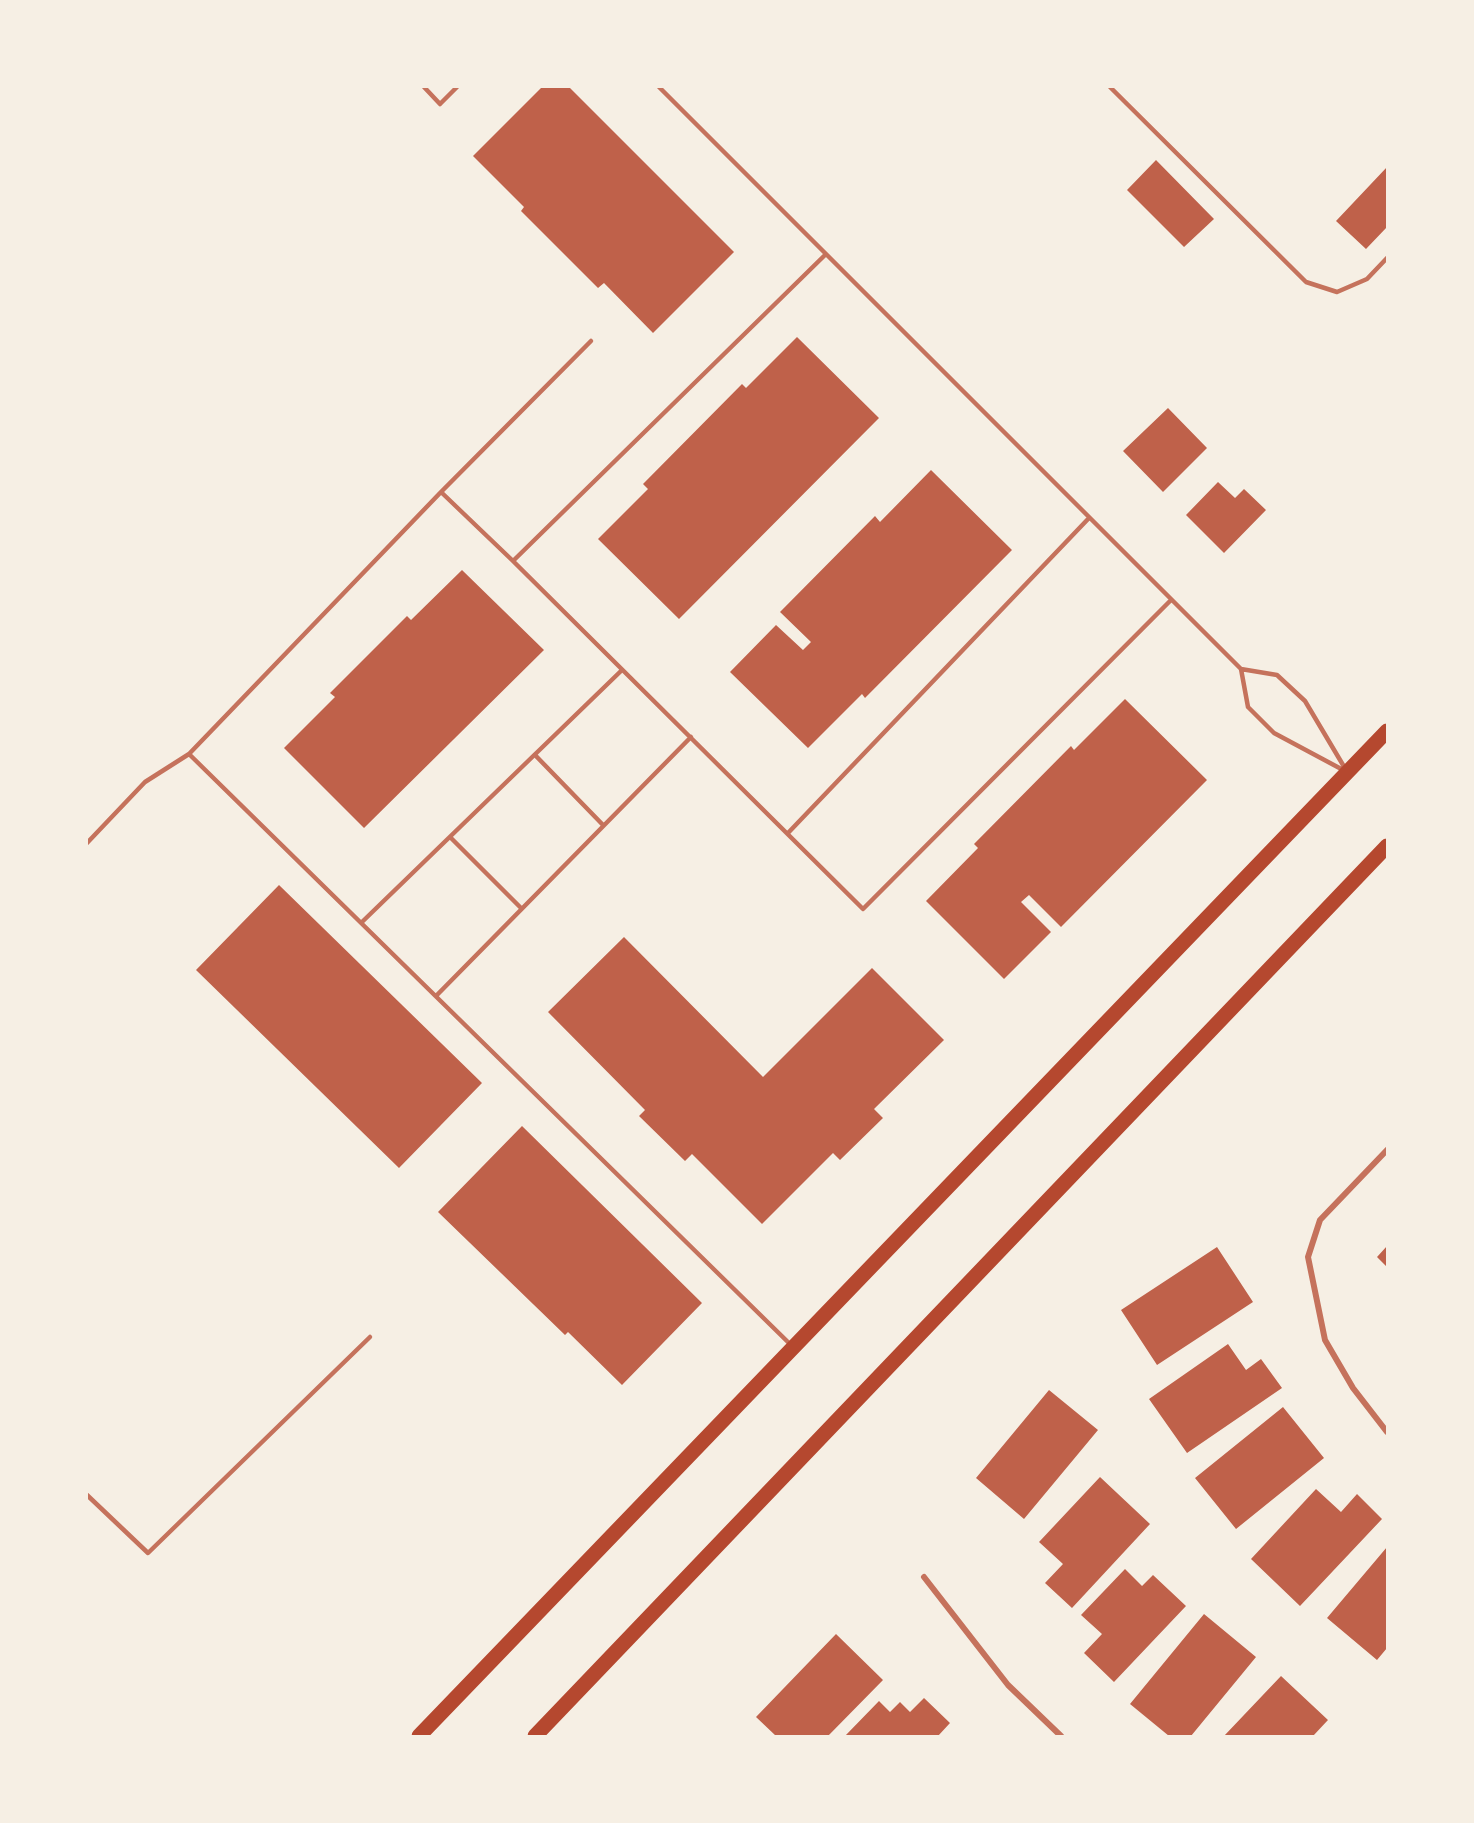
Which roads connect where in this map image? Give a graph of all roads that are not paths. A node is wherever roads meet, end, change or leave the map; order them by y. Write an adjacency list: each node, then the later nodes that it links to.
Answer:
1 (424, 87): 2 (lane)
2 (457, 87)
3 (659, 87): 5 (lane)
4 (1110, 87): 6 (lane)
5 (825, 255): 9 (lane); 10 (lane)
6 (1387, 258)
7 (591, 341): 8 (lane)
8 (441, 492): 10 (lane); 16 (lane)
9 (1089, 518): 11 (lane); 20 (lane)
10 (513, 561): 13 (lane)
11 (1171, 600): 12 (lane); 20 (lane)
12 (1241, 669): 18 (lane); 18 (lane)
13 (622, 670): 15 (lane); 17 (lane)
14 (1387, 731): 18 (main road)
15 (691, 737): 19 (lane); 20 (lane)
16 (189, 754): 22 (lane); 25 (lane)
17 (534, 755): 19 (lane); 21 (lane)
18 (1347, 772): 29 (main road)
19 (603, 825): 24 (lane)
20 (788, 833)
21 (450, 837): 24 (lane); 25 (lane)
22 (87, 843)
23 (1387, 846): 34 (main road)
24 (521, 908): 26 (lane)
25 (362, 922): 26 (lane)
26 (436, 996): 29 (lane)
27 (1387, 1150): 30 (street)
28 (370, 1337): 31 (lane)
29 (793, 1347): 33 (main road)
30 (1387, 1432)
31 (87, 1495)
32 (924, 1577): 35 (street)
33 (419, 1736)
34 (535, 1736)
35 (1062, 1736)

